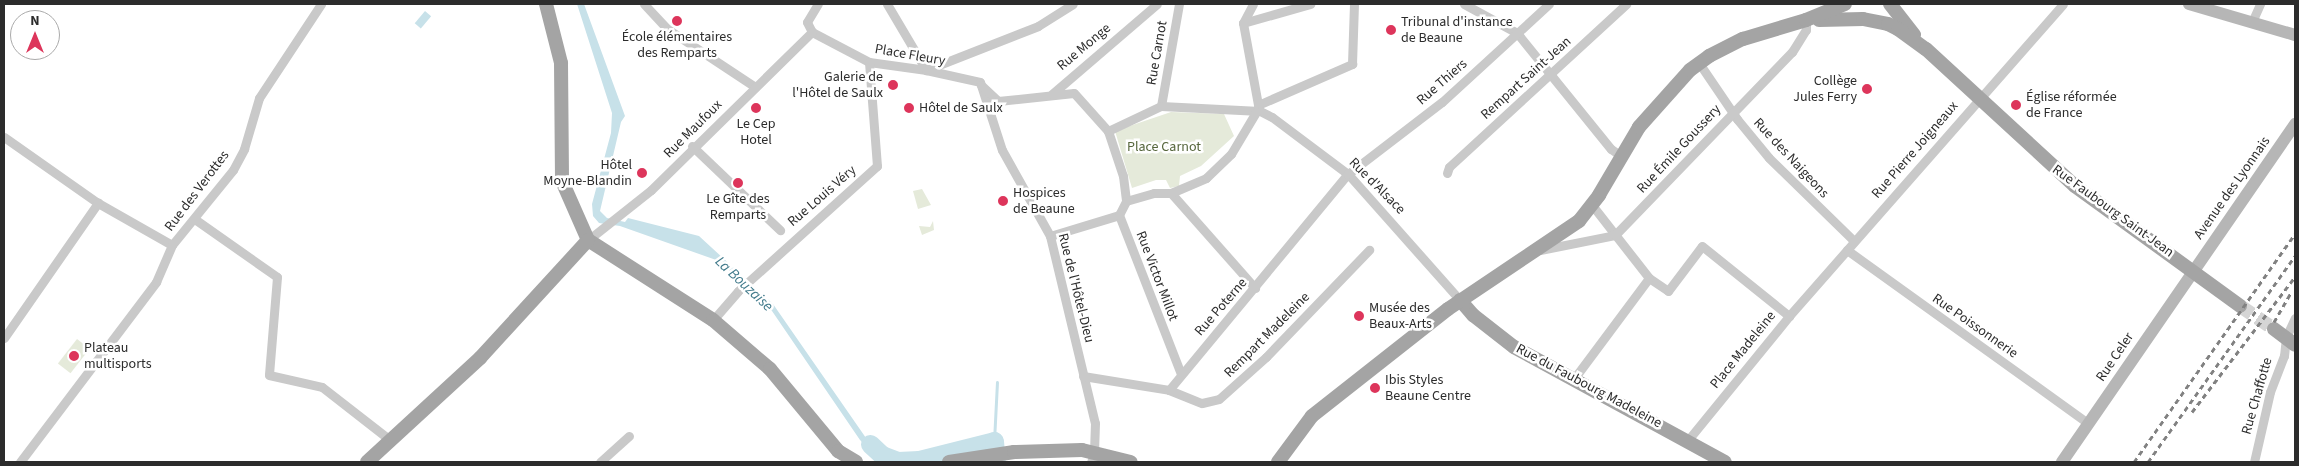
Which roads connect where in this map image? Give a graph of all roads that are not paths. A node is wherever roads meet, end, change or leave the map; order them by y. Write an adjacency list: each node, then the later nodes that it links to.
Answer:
1 (321, 4): 50 (street, Rue des Verottes)
2 (546, 4): 54 (main road)
3 (644, 4): 32 (street)
4 (818, 4): 23 (street)
5 (888, 4): 29 (street)
6 (1072, 4): 29 (street)
7 (1157, 4): 33 (street, Rue Monge)
8 (1179, 4): 35 (street, Rue Carnot)
9 (1253, 4): 21 (street)
10 (1310, 4): 21 (street)
11 (1354, 4): 36 (street)
12 (1464, 4): 24 (street)
13 (1549, 4): 24 (street, Rue Thiers)
14 (1626, 4): 30 (street, Rempart Saint-Jean)
15 (1845, 4): 20 (main road)
16 (1890, 4): 26 (main road)
17 (2062, 4): 34 (street, Rue Pierre Joigneaux)
18 (2189, 4): 22 (street)
19 (2260, 4): 22 (street)
20 (1806, 20): 26 (main road); 28 (main road); 37 (street, Rue Émile Goussery)
21 (1243, 22): 36 (street)
22 (2252, 22): 25 (street)
23 (812, 32): 27 (street, Place Fleury); 32 (street, Rue Maufoux)
24 (1516, 33): 30 (street); 44 (street, Rue Thiers)
25 (2295, 35)
26 (1926, 49): 34 (main road, Rue Faubourg Saint-Jean)
27 (869, 62): 29 (street, Place Fleury); 67 (street, Rue Louis Véry)
28 (1699, 63): 37 (street, Rue des Naigeons); 42 (main road)
29 (926, 70): 31 (street, Place Fleury)
30 (1551, 74): 42 (street); 43 (street, Rempart Saint-Jean)
31 (980, 82): 33 (street); 53 (street, Rue de l'Hôtel-Dieu)
32 (755, 87): 41 (street, Rue Maufoux)
33 (1052, 94): 39 (street)
34 (1980, 98): 55 (street, Rue Pierre Joigneaux); 60 (main road, Rue Faubourg Saint-Jean)
35 (1161, 106): 36 (street); 39 (street)
36 (1258, 109): 44 (street, Rue d'Alsace); 45 (street)
37 (1732, 112): 52 (street, Rue Émile Goussery); 55 (street, Rue des Naigeons)
38 (2295, 124): 60 (street, Avenue des Lyonnais)
39 (1108, 130): 46 (street)
40 (4, 137): 47 (street, Rue des Verottes)
41 (692, 146): 51 (street); 54 (street, Rue Maufoux)
42 (1620, 155): 48 (main road)
43 (1447, 173)
44 (1348, 174): 62 (street, Rue Poterne); 63 (street, Rue d'Alsace)
45 (1171, 193): 46 (street); 62 (street)
46 (1126, 200): 49 (street)
47 (98, 203): 56 (street, Rue des Verottes); 69 (street)
48 (1592, 205): 52 (street); 58 (main road)
49 (1119, 215): 53 (street); 71 (street, Rue Victor Millot)
50 (196, 220): 56 (street, Rue des Verottes); 77 (street)
51 (780, 230)
52 (1615, 235): 58 (street); 61 (street)
53 (1050, 236): 72 (street, Rue de l'Hôtel-Dieu)
54 (588, 240): 67 (main road); 77 (main road)
55 (1854, 242): 59 (street, Rue Pierre Joigneaux)
56 (172, 245): 81 (street)
57 (1369, 250): 74 (street, Rempart Madeleine)
58 (1539, 250): 63 (main road)
59 (1847, 250): 65 (street, Rue Pierre Joigneaux); 75 (street, Rue Poissonnerie)
60 (2194, 270): 64 (main road, Rue Faubourg Saint-Jean); 75 (street, Rue Celer)
61 (1649, 278): 65 (street, Place Madeleine); 73 (street)
62 (1256, 288): 71 (street, Rue Poterne)
63 (1460, 300): 73 (main road, Rue du Faubourg Madeleine); 87 (main road)
64 (2240, 306)
65 (1789, 316): 78 (street, Place Madeleine)
66 (2295, 318): 70 (street, Rue Chaffotte)
67 (713, 320): 80 (main road)
68 (2274, 329): 70 (main road)
69 (4, 338)
70 (2290, 341): 90 (street, Rue Chaffotte)
71 (1181, 374): 74 (street, Rue Poterne)
72 (1083, 376): 74 (street); 79 (street, Rue de l'Hôtel-Dieu)
73 (1573, 380): 78 (main road, Rue du Faubourg Madeleine)
74 (1169, 390)
75 (2088, 423): 89 (street, Rue Celer)
76 (629, 436): 83 (street)
77 (390, 440): 82 (main road)
78 (1688, 440): 88 (main road, Rue du Faubourg Madeleine)
79 (1089, 455): 85 (main road); 86 (main road)
80 (837, 456): 84 (main road)
81 (20, 462)
82 (367, 462)
83 (600, 462)
84 (856, 462)
85 (949, 462)
86 (1131, 462)
87 (1278, 462)
88 (1725, 462)
89 (2062, 462)
90 (2254, 462)

